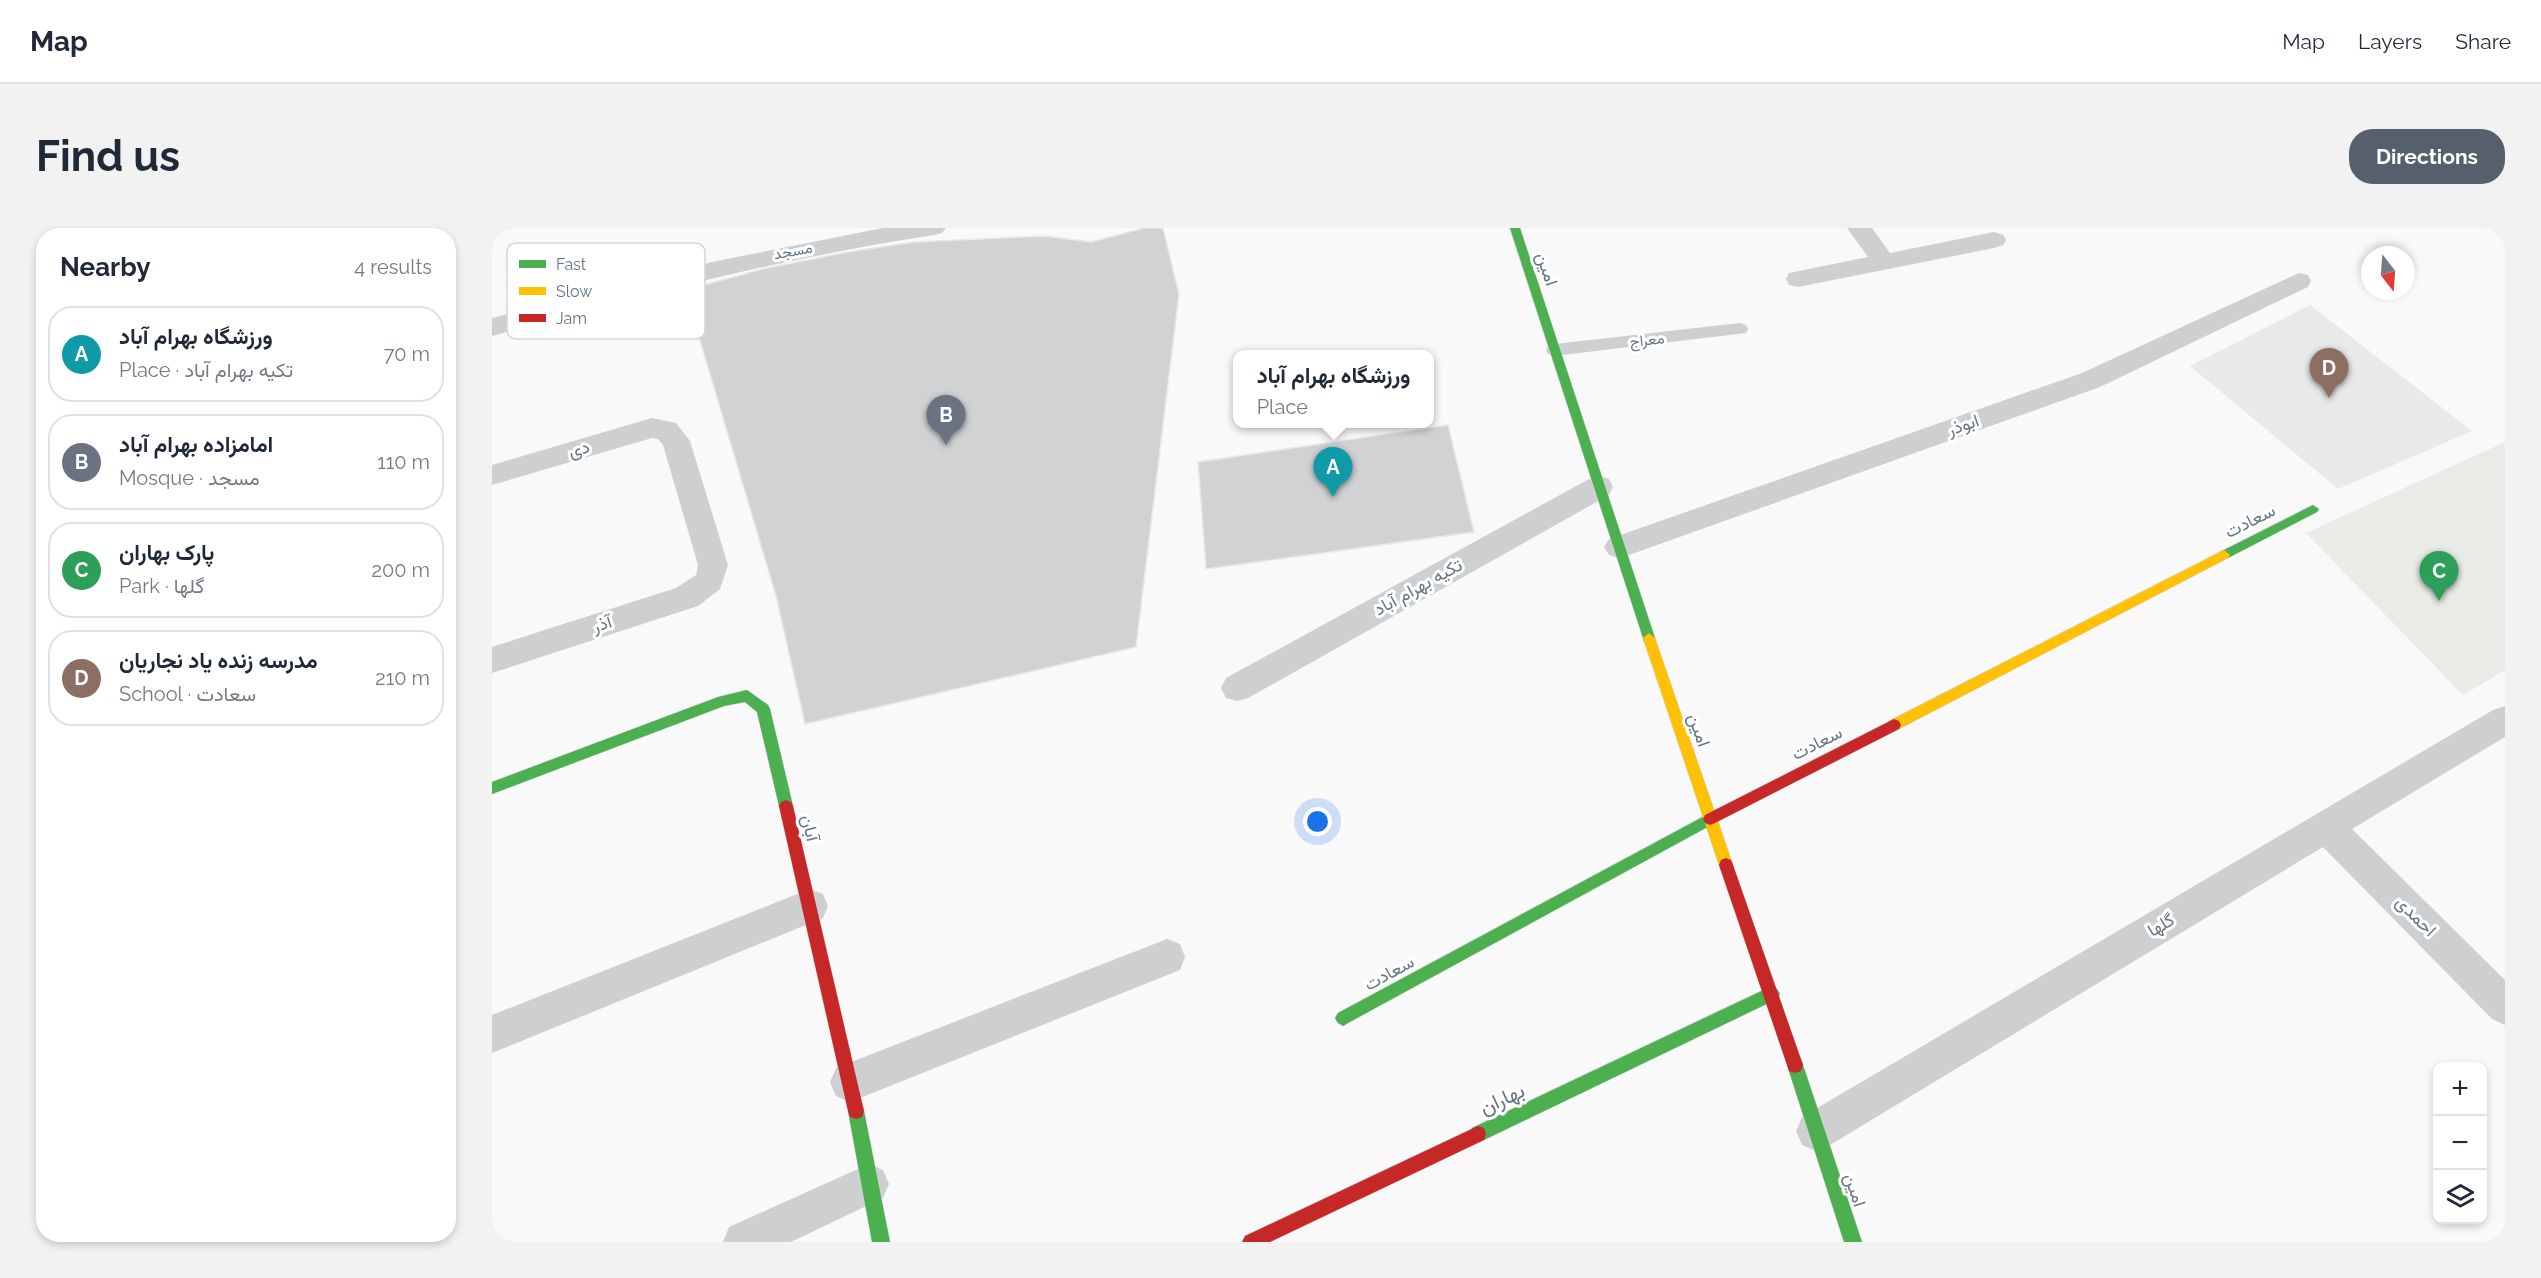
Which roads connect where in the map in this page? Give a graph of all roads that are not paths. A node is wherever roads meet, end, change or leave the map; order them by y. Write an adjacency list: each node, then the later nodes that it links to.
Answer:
1 (934, 228): 6 (street, مسجد)
2 (1515, 228): 12 (street, امین)
3 (1859, 228): 5 (street)
4 (1994, 240): 5 (street)
5 (1883, 260): 7 (street)
6 (705, 270)
7 (1798, 279)
8 (2298, 281): 16 (street, ابوذر)
9 (507, 323): 10 (street, مسجد)
10 (492, 327)
11 (1740, 329): 12 (lane, معراج)
12 (1554, 350): 14 (street, امین)
13 (492, 475): 17 (street, دی)
14 (1599, 487): 16 (street, امین); 19 (street, تکیه بهرام آباد)
15 (2313, 508): 22 (street, سعادت)
16 (1619, 547): 22 (street, امین)
17 (709, 581): 18 (street, آذر)
18 (492, 660)
19 (1237, 688)
20 (2505, 720): 23 (street, گلها)
21 (492, 788): 24 (street, آبان)
22 (1710, 819): 26 (street, امین); 28 (street, سعادت)
23 (2326, 827): 27 (street, احمدی); 31 (street, گلها)
24 (810, 906): 29 (street); 30 (street, آبان)
25 (1167, 957): 30 (street)
26 (1772, 994): 31 (street, امین); 35 (street, بهاران)
27 (2505, 1006)
28 (1343, 1018)
29 (492, 1034)
30 (850, 1082): 32 (street, آبان)
31 (1816, 1131): 36 (street, امین)
32 (869, 1184): 33 (street); 34 (street, آبان)
33 (744, 1242)
34 (881, 1242)
35 (1251, 1242)
36 (1853, 1242)

